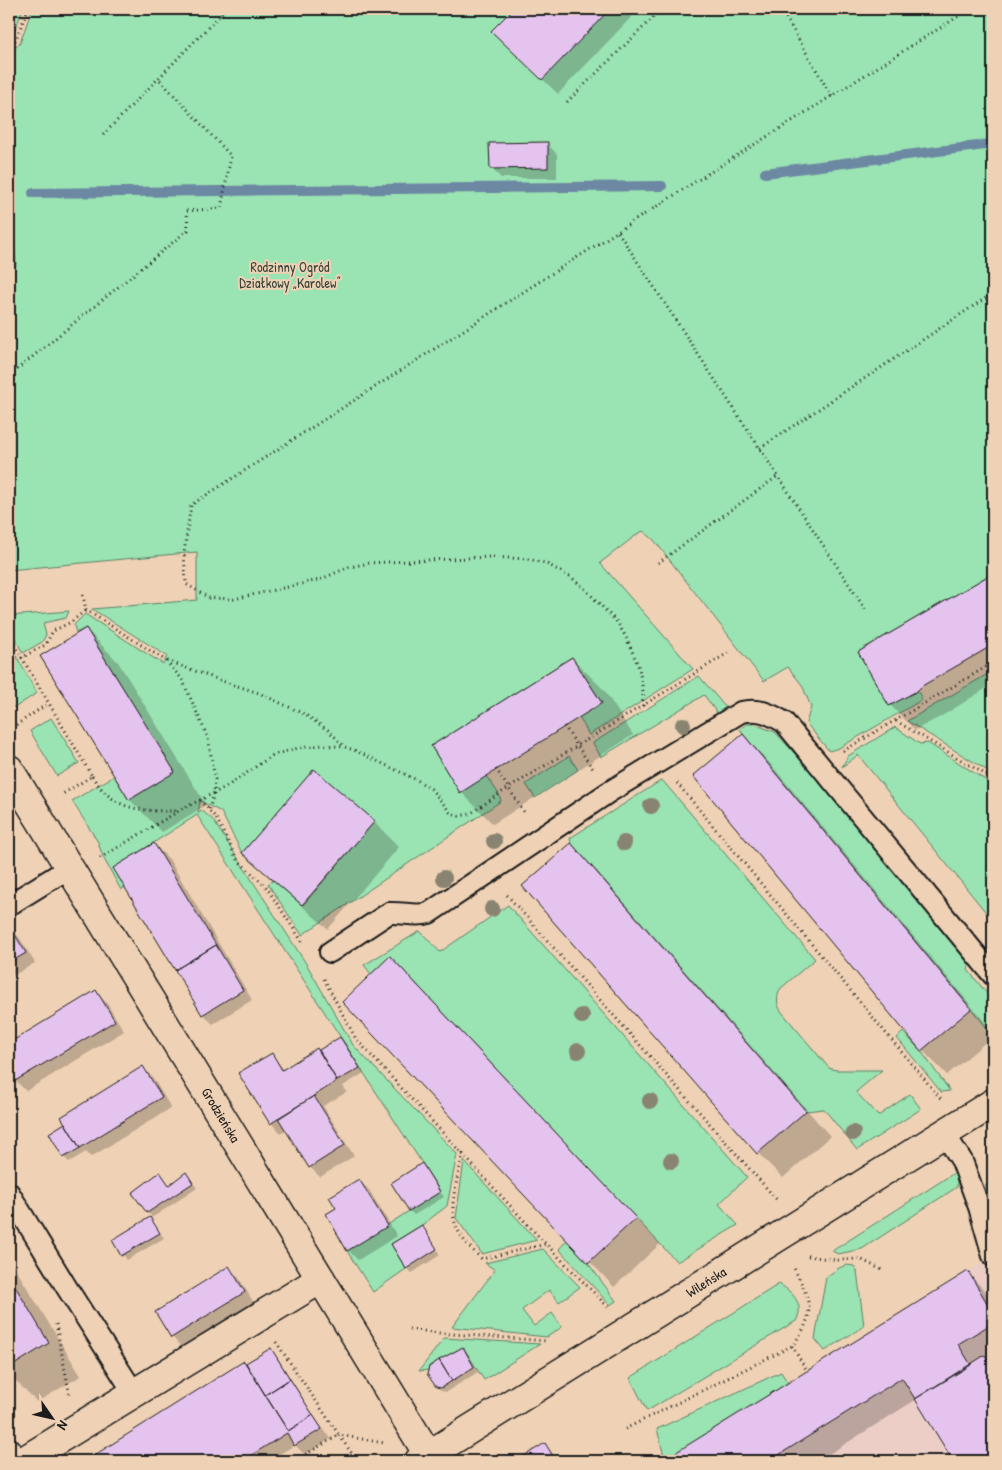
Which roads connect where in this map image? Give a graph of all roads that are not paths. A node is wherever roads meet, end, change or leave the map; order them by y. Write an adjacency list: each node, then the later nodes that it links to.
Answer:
1 (9, 770): 2 (street, Grodzieńska)
2 (71, 871): 3 (lane); 10 (street, Grodzieńska)
3 (9, 905)
4 (330, 952): 5 (lane)
5 (993, 975)
6 (993, 1103): 7 (street, Wileńska)
7 (944, 1133): 9 (lane); 13 (street, Wileńska)
8 (9, 1193): 11 (lane)
9 (993, 1256)
10 (321, 1279): 11 (street); 13 (street, Grodzieńska)
11 (134, 1393): 15 (street)
12 (9, 1448): 14 (lane)
13 (426, 1459)
14 (18, 1461)
15 (23, 1461)

